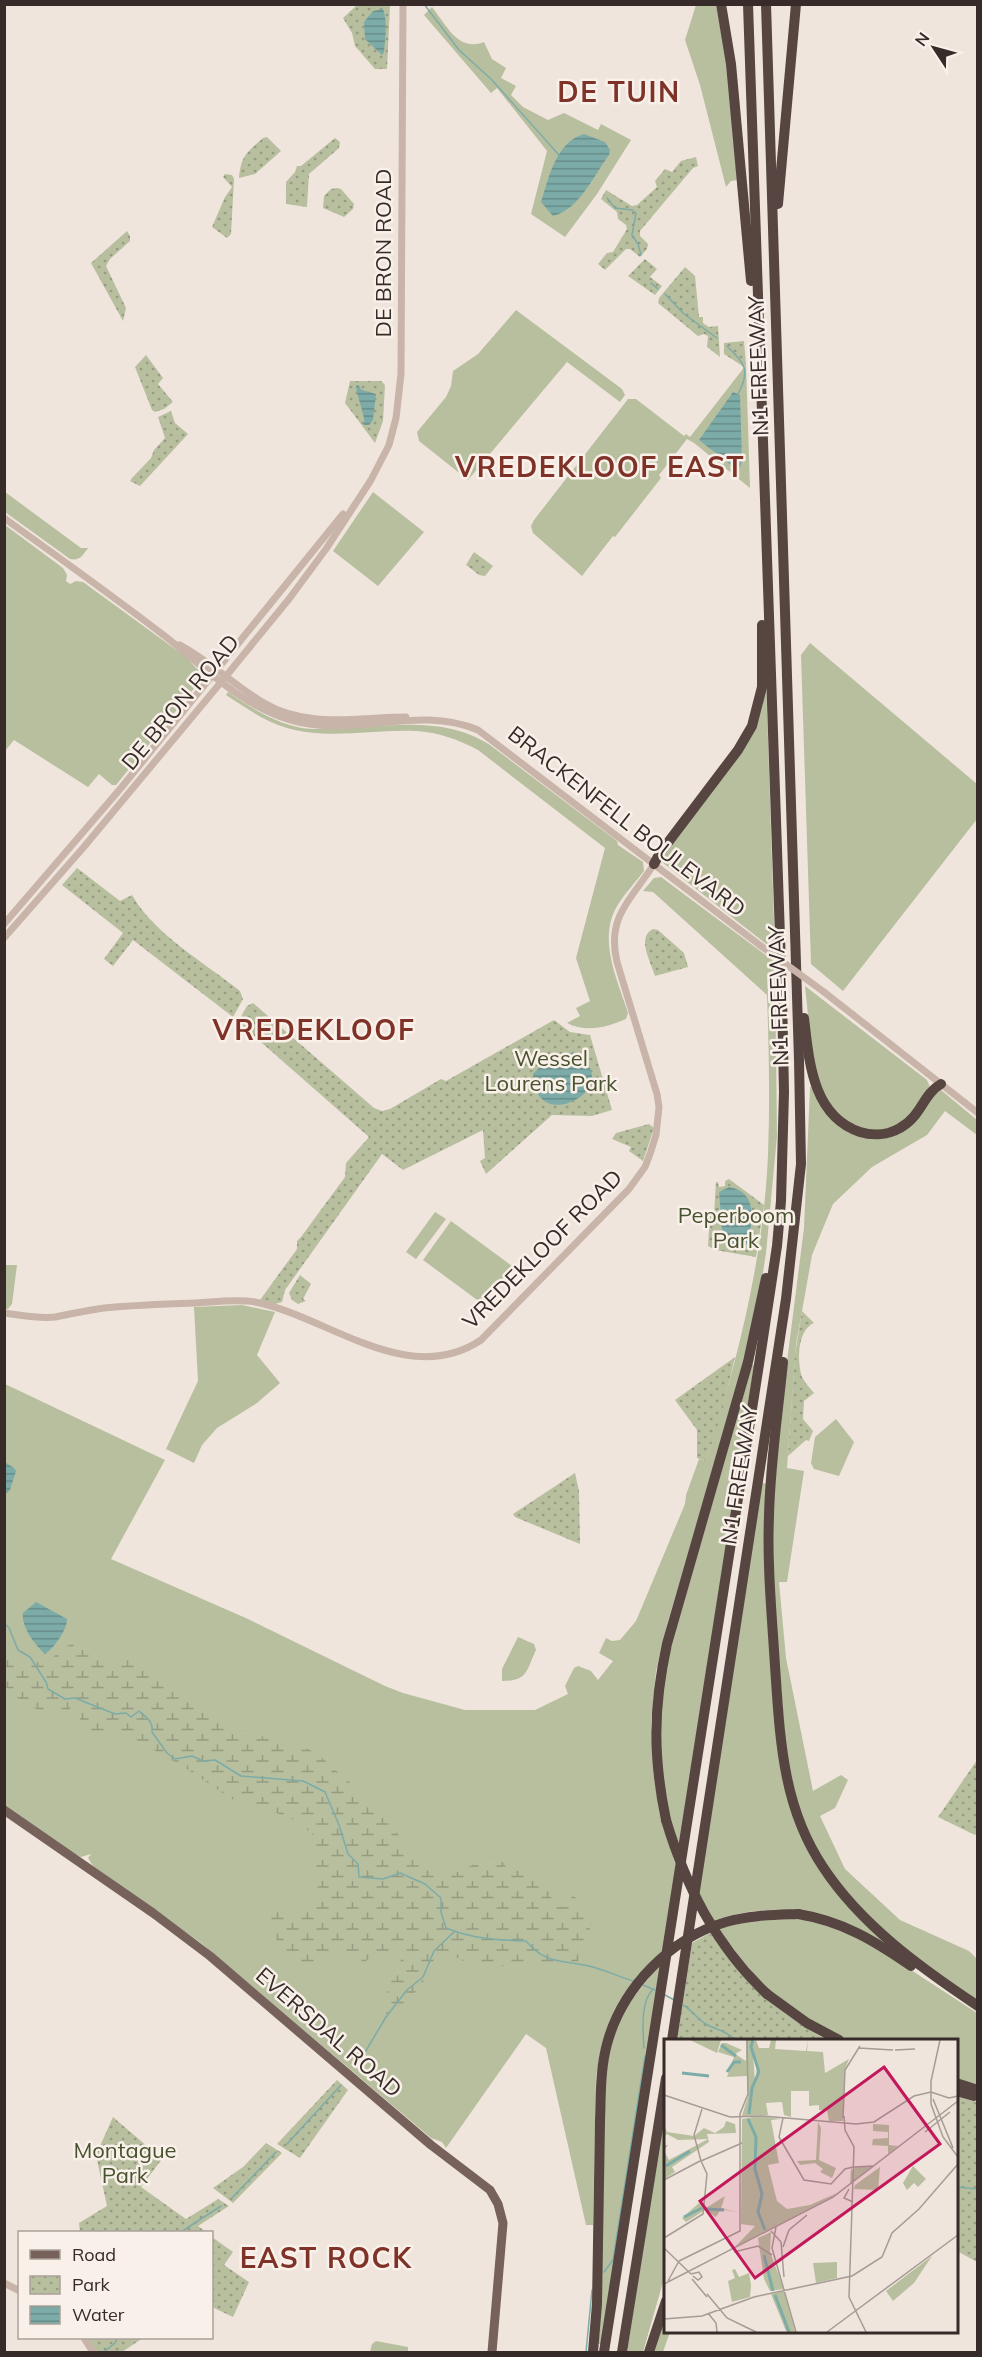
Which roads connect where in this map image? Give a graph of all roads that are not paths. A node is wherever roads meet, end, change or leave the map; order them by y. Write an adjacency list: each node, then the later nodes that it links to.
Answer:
1 (405, 4): 8 (street, DE BRON ROAD)
2 (722, 4): 7 (highway)
3 (748, 4): 7 (highway, N1 FREEWAY)
4 (766, 4): 6 (highway, N1 FREEWAY)
5 (796, 4): 6 (highway)
6 (776, 335): 16 (highway, N1 FREEWAY)
7 (761, 367): 10 (highway, N1 FREEWAY)
8 (371, 480): 11 (street, DE BRON ROAD); 12 (street, DE BRON ROAD)
9 (4, 518): 11 (street, BRACKENFELL BOULEVARD)
10 (765, 520): 13 (highway); 19 (highway, N1 FREEWAY)
11 (215, 672): 12 (street, BRACKENFELL BOULEVARD); 14 (street, DE BRON ROAD)
12 (224, 679): 13 (street, BRACKENFELL BOULEVARD); 15 (street, DE BRON ROAD)
13 (654, 864): 17 (street, BRACKENFELL BOULEVARD, bridge); 21 (street, VREDEKLOOF ROAD)
14 (4, 924)
15 (4, 938)
16 (797, 982): 17 (highway); 20 (highway, N1 FREEWAY)
17 (941, 1084): 18 (street, BRACKENFELL BOULEVARD)
18 (978, 1113)
19 (781, 1201): 25 (highway, bridge); 38 (highway, N1 FREEWAY)
20 (786, 1299): 23 (highway); 24 (highway, N1 FREEWAY)
21 (4, 1313)
22 (4, 1810): 36 (main road, EVERSDAL ROAD)
23 (975, 2005): 37 (highway, bridge)
24 (672, 2039)
25 (837, 2039)
26 (958, 2083): 28 (highway)
27 (664, 2090): 39 (highway)
28 (978, 2090)
29 (958, 2091): 30 (highway)
30 (978, 2097)
31 (4, 2283): 32 (street)
32 (18, 2290)
33 (664, 2307): 40 (highway)
34 (85, 2339): 35 (street)
35 (93, 2352)
36 (492, 2352)
37 (593, 2352)
38 (604, 2352)
39 (622, 2352)
40 (649, 2352)

